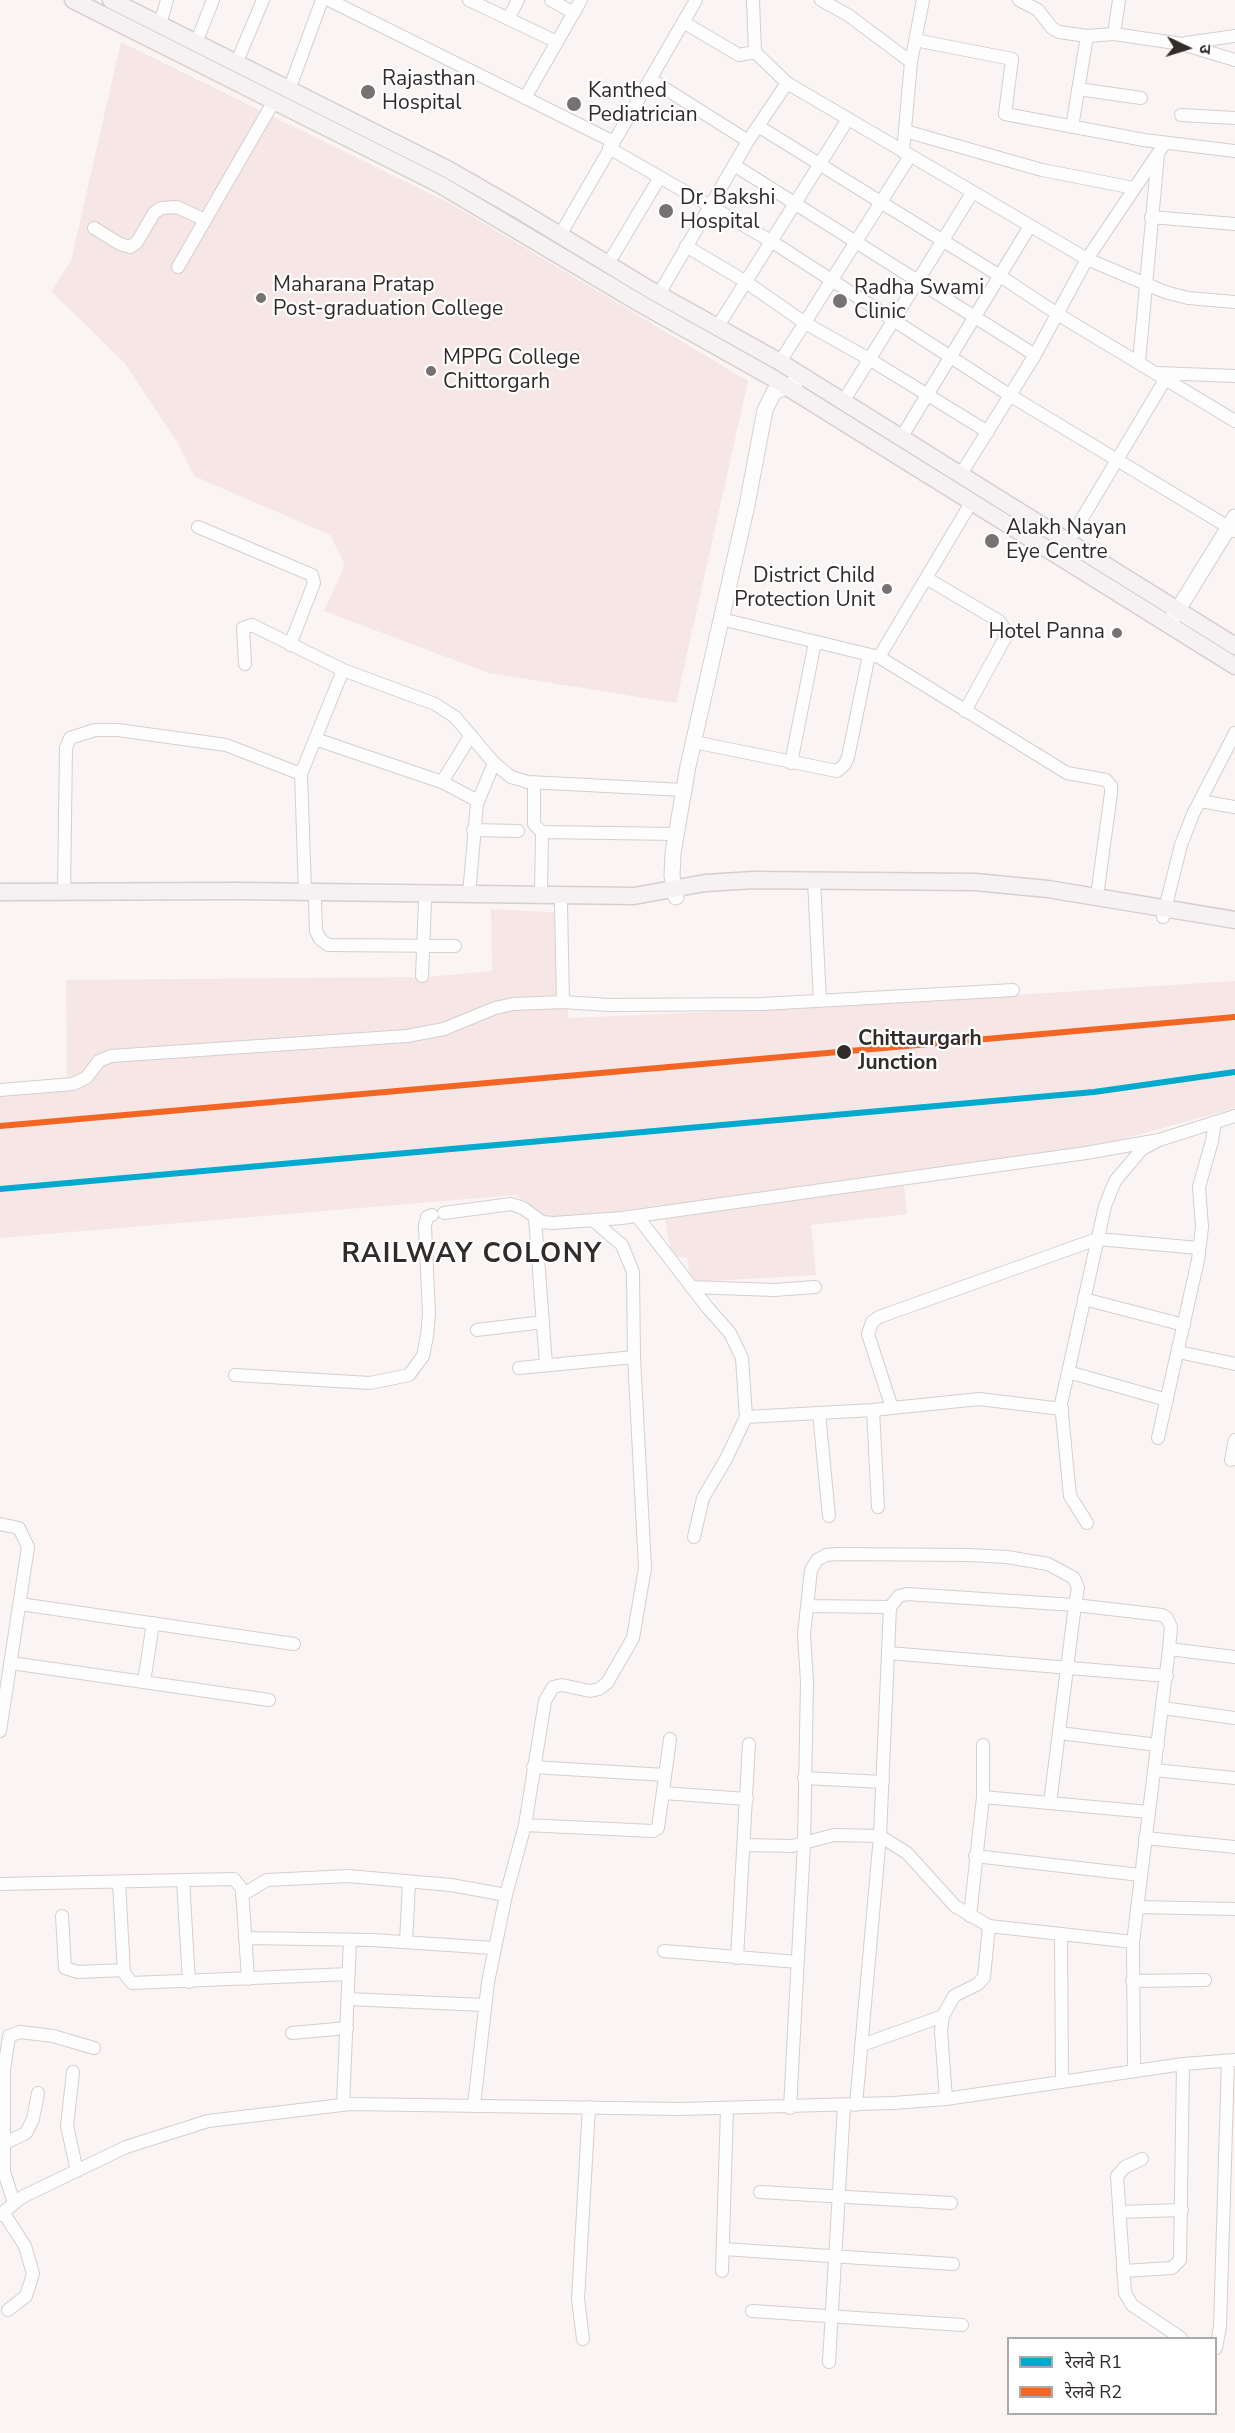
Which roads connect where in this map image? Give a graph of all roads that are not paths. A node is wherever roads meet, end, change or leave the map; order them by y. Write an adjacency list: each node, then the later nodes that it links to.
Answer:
1 (73, 0): 40 (main road)
2 (111, 0): 22 (main road)
3 (167, 0): 22 (street)
4 (213, 0): 28 (street)
5 (263, 0): 33 (street)
6 (322, 0): 37 (street)
7 (329, 0): 38 (street)
8 (469, 0): 20 (street)
9 (518, 0): 20 (street)
10 (551, 0): 19 (street)
11 (581, 0): 19 (street)
12 (696, 0): 21 (street)
13 (753, 0): 30 (street)
14 (821, 0): 32 (street)
15 (919, 0): 26 (street)
16 (1019, 0): 18 (street)
17 (1119, 0): 23 (street)
18 (1039, 5): 24 (street)
19 (574, 13): 27 (street)
20 (508, 19): 27 (street)
21 (683, 22): 30 (street); 34 (street)
22 (160, 24): 28 (main road)
23 (1114, 34): 24 (street); 29 (street)
24 (1087, 36): 36 (street)
25 (1235, 36): 29 (street)
26 (915, 40): 32 (street); 45 (street)
27 (557, 42): 38 (street)
28 (196, 43): 33 (main road)
29 (1182, 44): 31 (street)
30 (755, 52): 35 (street)
31 (1235, 60)
32 (911, 62): 46 (street)
33 (236, 64): 37 (main road)
34 (650, 79): 47 (street); 48 (street)
35 (788, 83): 43 (street); 44 (street)
36 (1078, 89): 39 (street); 45 (street)
37 (289, 90): 65 (main road)
38 (525, 98): 48 (street)
39 (1141, 98)
40 (274, 101): 61 (street); 93 (main road)
41 (1181, 115): 42 (street)
42 (1235, 118)
43 (848, 119): 51 (street); 53 (street)
44 (758, 126): 47 (street); 53 (street)
45 (1072, 127): 49 (street)
46 (905, 131): 51 (street); 55 (street)
47 (748, 141): 52 (street)
48 (610, 145): 54 (street); 65 (street)
49 (1161, 148): 50 (street); 55 (street); 60 (street)
50 (1235, 151)
51 (907, 154): 56 (street); 58 (street)
52 (734, 165): 57 (street); 59 (street)
53 (819, 165): 57 (street); 58 (street)
54 (660, 177): 59 (street); 71 (street)
55 (1134, 188): 70 (street)
56 (972, 193): 63 (street); 67 (street)
57 (796, 202): 66 (street); 68 (street)
58 (881, 202): 67 (street); 68 (street)
59 (709, 206): 66 (street); 69 (street)
60 (1151, 217): 62 (street); 77 (street)
61 (205, 220): 64 (street); 72 (street)
62 (1235, 224)
63 (1030, 226): 70 (street); 73 (street)
64 (94, 228)
65 (560, 235): 71 (main road)
66 (771, 241): 74 (street); 76 (street)
67 (943, 241): 73 (street); 75 (street)
68 (856, 243): 74 (street); 75 (street)
69 (686, 246): 76 (street); 78 (street)
70 (1087, 259): 77 (street); 80 (street)
71 (608, 264): 78 (main road)
72 (178, 267)
73 (1000, 276): 80 (street); 81 (street)
74 (832, 279): 82 (street); 83 (street)
75 (918, 280): 81 (street); 82 (street)
76 (746, 282): 83 (street); 84 (street)
77 (1144, 284): 79 (street); 89 (street)
78 (659, 294): 84 (main road)
79 (1235, 302)
80 (1059, 315): 85 (street); 89 (street)
81 (975, 317): 85 (street); 86 (street)
82 (893, 320): 86 (street); 87 (street)
83 (805, 323): 87 (street); 88 (street)
84 (718, 326): 88 (main road)
85 (1035, 355): 95 (street)
86 (951, 356): 94 (street); 95 (street)
87 (869, 359): 94 (street); 96 (street)
88 (780, 362): 92 (main road)
89 (1139, 362): 90 (street)
90 (1162, 376): 91 (street); 97 (street); 100 (street)
91 (1235, 376)
92 (806, 380): 93 (street); 96 (main road)
93 (786, 386): 102 (main road); 108 (street)
94 (928, 395): 98 (street); 99 (street)
95 (1011, 396): 98 (street); 100 (street)
96 (843, 402): 99 (main road)
97 (1235, 421)
98 (988, 432): 101 (street)
99 (901, 438): 101 (main road)
100 (1118, 461): 103 (street); 105 (street)
101 (961, 474): 105 (main road)
102 (972, 501): 106 (street); 107 (main road)
103 (1233, 525): 107 (street)
104 (198, 527): 110 (street)
105 (1068, 542): 107 (main road)
106 (926, 578): 112 (street); 116 (street)
107 (1174, 617): 111 (main road); 114 (main road)
108 (722, 619): 109 (street); 120 (street)
109 (815, 642): 112 (street); 122 (street)
110 (290, 645): 113 (street); 115 (street)
111 (1235, 646)
112 (874, 656): 116 (street); 122 (street)
113 (245, 664)
114 (1235, 666)
115 (344, 670): 118 (street); 119 (street)
116 (965, 711): 141 (street)
117 (1235, 733): 128 (street)
118 (471, 735): 121 (street); 124 (street)
119 (315, 739): 123 (street); 124 (street)
120 (694, 742): 122 (street); 126 (street)
121 (494, 763): 125 (street); 127 (street)
122 (791, 763)
123 (301, 774): 136 (street); 140 (street)
124 (442, 782): 127 (street)
125 (534, 782): 126 (street); 132 (street)
126 (684, 790): 133 (street)
127 (478, 801): 130 (street)
128 (1200, 801): 129 (street); 145 (street)
129 (1235, 807)
130 (472, 830): 131 (street); 138 (street)
131 (518, 831)
132 (542, 832): 133 (street); 139 (street)
133 (676, 834): 137 (street)
134 (814, 886): 137 (main road); 141 (main road); 145 (main road); 152 (street)
135 (0, 892): 136 (main road)
136 (64, 892): 140 (main road)
137 (676, 892): 139 (main road); 144 (main road)
138 (469, 894): 139 (main road); 140 (main road)
139 (541, 895)
140 (310, 896): 142 (main road); 143 (main road); 148 (street)
141 (1097, 897): 145 (main road)
142 (0, 901)
143 (426, 901): 144 (main road); 148 (street)
144 (561, 903): 153 (street)
145 (1163, 913): 146 (main road); 147 (main road)
146 (1235, 920)
147 (1235, 929)
148 (424, 946): 149 (street); 150 (street)
149 (455, 946)
150 (422, 976)
151 (1013, 990): 152 (street)
152 (820, 1001): 153 (street)
153 (563, 1002): 154 (street)
154 (0, 1090)
155 (1235, 1116): 156 (street)
156 (1215, 1122): 157 (street); 162 (street)
157 (1159, 1140): 158 (street); 161 (street)
158 (637, 1216): 160 (street); 163 (street)
159 (535, 1218): 160 (street); 166 (street); 175 (street)
160 (594, 1221): 170 (street)
161 (1097, 1239): 162 (street); 165 (street); 177 (street)
162 (1199, 1248): 167 (street)
163 (691, 1287): 164 (street); 181 (street)
164 (815, 1287)
165 (1084, 1299): 167 (street); 174 (street)
166 (543, 1322): 168 (street); 172 (street)
167 (1184, 1325): 169 (street)
168 (477, 1330)
169 (1178, 1352): 171 (street); 176 (street)
170 (634, 1357): 172 (street); 212 (street)
171 (1235, 1364)
172 (546, 1365): 173 (street)
173 (519, 1368)
174 (1068, 1372): 176 (street); 178 (street)
175 (235, 1375)
176 (1167, 1400): 182 (street)
177 (892, 1408): 178 (street); 179 (street)
178 (1062, 1409): 187 (street)
179 (873, 1410): 180 (street); 185 (street)
180 (819, 1413): 181 (street); 186 (street)
181 (746, 1418): 189 (street)
182 (1158, 1438)
183 (1235, 1440): 184 (street)
184 (1231, 1460)
185 (878, 1507)
186 (829, 1516)
187 (1087, 1523)
188 (0, 1524): 190 (street)
189 (694, 1537)
190 (20, 1604): 194 (street); 199 (street)
191 (1074, 1605): 192 (street); 193 (street); 196 (street); 200 (street)
192 (807, 1606): 193 (street); 215 (street)
193 (890, 1607): 197 (street)
194 (153, 1623): 195 (street); 202 (street)
195 (294, 1644)
196 (1169, 1649): 198 (street); 201 (street)
197 (889, 1653): 200 (street); 217 (street)
198 (1235, 1657)
199 (11, 1663): 202 (street); 206 (street)
200 (1067, 1666): 201 (street); 207 (street)
201 (1167, 1676): 204 (street)
202 (144, 1682): 203 (street)
203 (269, 1700)
204 (1163, 1708): 205 (street); 211 (street)
205 (1235, 1718)
206 (0, 1731)
207 (1059, 1733): 211 (street); 221 (street)
208 (670, 1739): 214 (street)
209 (749, 1744): 220 (street)
210 (983, 1745): 219 (street)
211 (1158, 1746): 213 (street)
212 (533, 1767): 214 (street); 223 (street)
213 (1154, 1770): 216 (street); 222 (street)
214 (665, 1775): 218 (street)
215 (804, 1778): 217 (street); 226 (street)
216 (1235, 1778)
217 (883, 1782): 224 (street)
218 (663, 1793): 220 (street); 223 (street)
219 (982, 1797): 221 (street); 229 (street)
220 (747, 1799): 227 (street)
221 (1050, 1803): 222 (street)
222 (1149, 1812): 225 (street)
223 (525, 1825): 235 (street)
224 (880, 1836): 226 (street); 240 (street); 262 (street)
225 (1145, 1838): 228 (street); 230 (street)
226 (804, 1844): 227 (street); 250 (street)
227 (745, 1845): 249 (street)
228 (1235, 1847)
229 (975, 1856): 230 (street); 240 (street)
230 (1140, 1875): 237 (street)
231 (183, 1880): 233 (street); 236 (street); 256 (street)
232 (409, 1882): 235 (street); 236 (street); 245 (street)
233 (119, 1883): 234 (street); 251 (street)
234 (0, 1884)
235 (506, 1894): 247 (street)
236 (242, 1895): 243 (street)
237 (1137, 1907): 238 (street); 246 (street)
238 (1235, 1910)
239 (62, 1916): 251 (street)
240 (970, 1916): 241 (street)
241 (989, 1926): 242 (street); 259 (street)
242 (1061, 1934): 246 (street); 268 (street)
243 (246, 1938): 244 (street); 253 (street)
244 (350, 1940): 245 (street); 252 (street)
245 (406, 1942): 247 (street)
246 (1133, 1942): 255 (street)
247 (494, 1948): 258 (street)
248 (664, 1951): 249 (street)
249 (737, 1958): 250 (street)
250 (798, 1962): 275 (street)
251 (124, 1970): 256 (street)
252 (349, 1974): 253 (street); 257 (street)
253 (248, 1979): 256 (street)
254 (1205, 1980): 255 (street)
255 (1132, 1981): 266 (street)
256 (189, 1982)
257 (348, 1999): 258 (street); 260 (street)
258 (484, 2006): 272 (street)
259 (943, 2016): 262 (street); 270 (street)
260 (346, 2028): 261 (street); 271 (street)
261 (292, 2033)
262 (862, 2045): 273 (street)
263 (94, 2048): 277 (street)
264 (1231, 2061): 265 (street); 286 (street)
265 (1184, 2064): 266 (street); 284 (street)
266 (1134, 2071): 268 (street)
267 (73, 2072): 279 (street)
268 (1062, 2082): 270 (street)
269 (38, 2093): 277 (street)
270 (946, 2099): 273 (street)
271 (343, 2105): 272 (street); 279 (street)
272 (474, 2105): 274 (street)
273 (850, 2105): 275 (street); 281 (street)
274 (589, 2107): 276 (street); 298 (street)
275 (790, 2108): 276 (street)
276 (727, 2109): 288 (street)
277 (3, 2144): 283 (street)
278 (1142, 2159): 285 (street)
279 (77, 2170): 283 (street)
280 (760, 2192): 281 (street)
281 (839, 2196): 282 (street); 289 (street)
282 (951, 2202)
283 (14, 2204): 287 (street)
284 (1182, 2210): 285 (street); 292 (street)
285 (1119, 2212): 292 (street)
286 (1229, 2212): 299 (street)
287 (2, 2214): 293 (street)
288 (723, 2249): 289 (street); 291 (street)
289 (835, 2257): 290 (street); 295 (street)
290 (953, 2264)
291 (722, 2271)
292 (1124, 2271): 297 (street)
293 (8, 2310)
294 (752, 2311): 295 (street)
295 (831, 2316): 296 (street); 300 (street)
296 (962, 2325)
297 (1180, 2337)
298 (583, 2339)
299 (1217, 2340)
300 (829, 2362)

